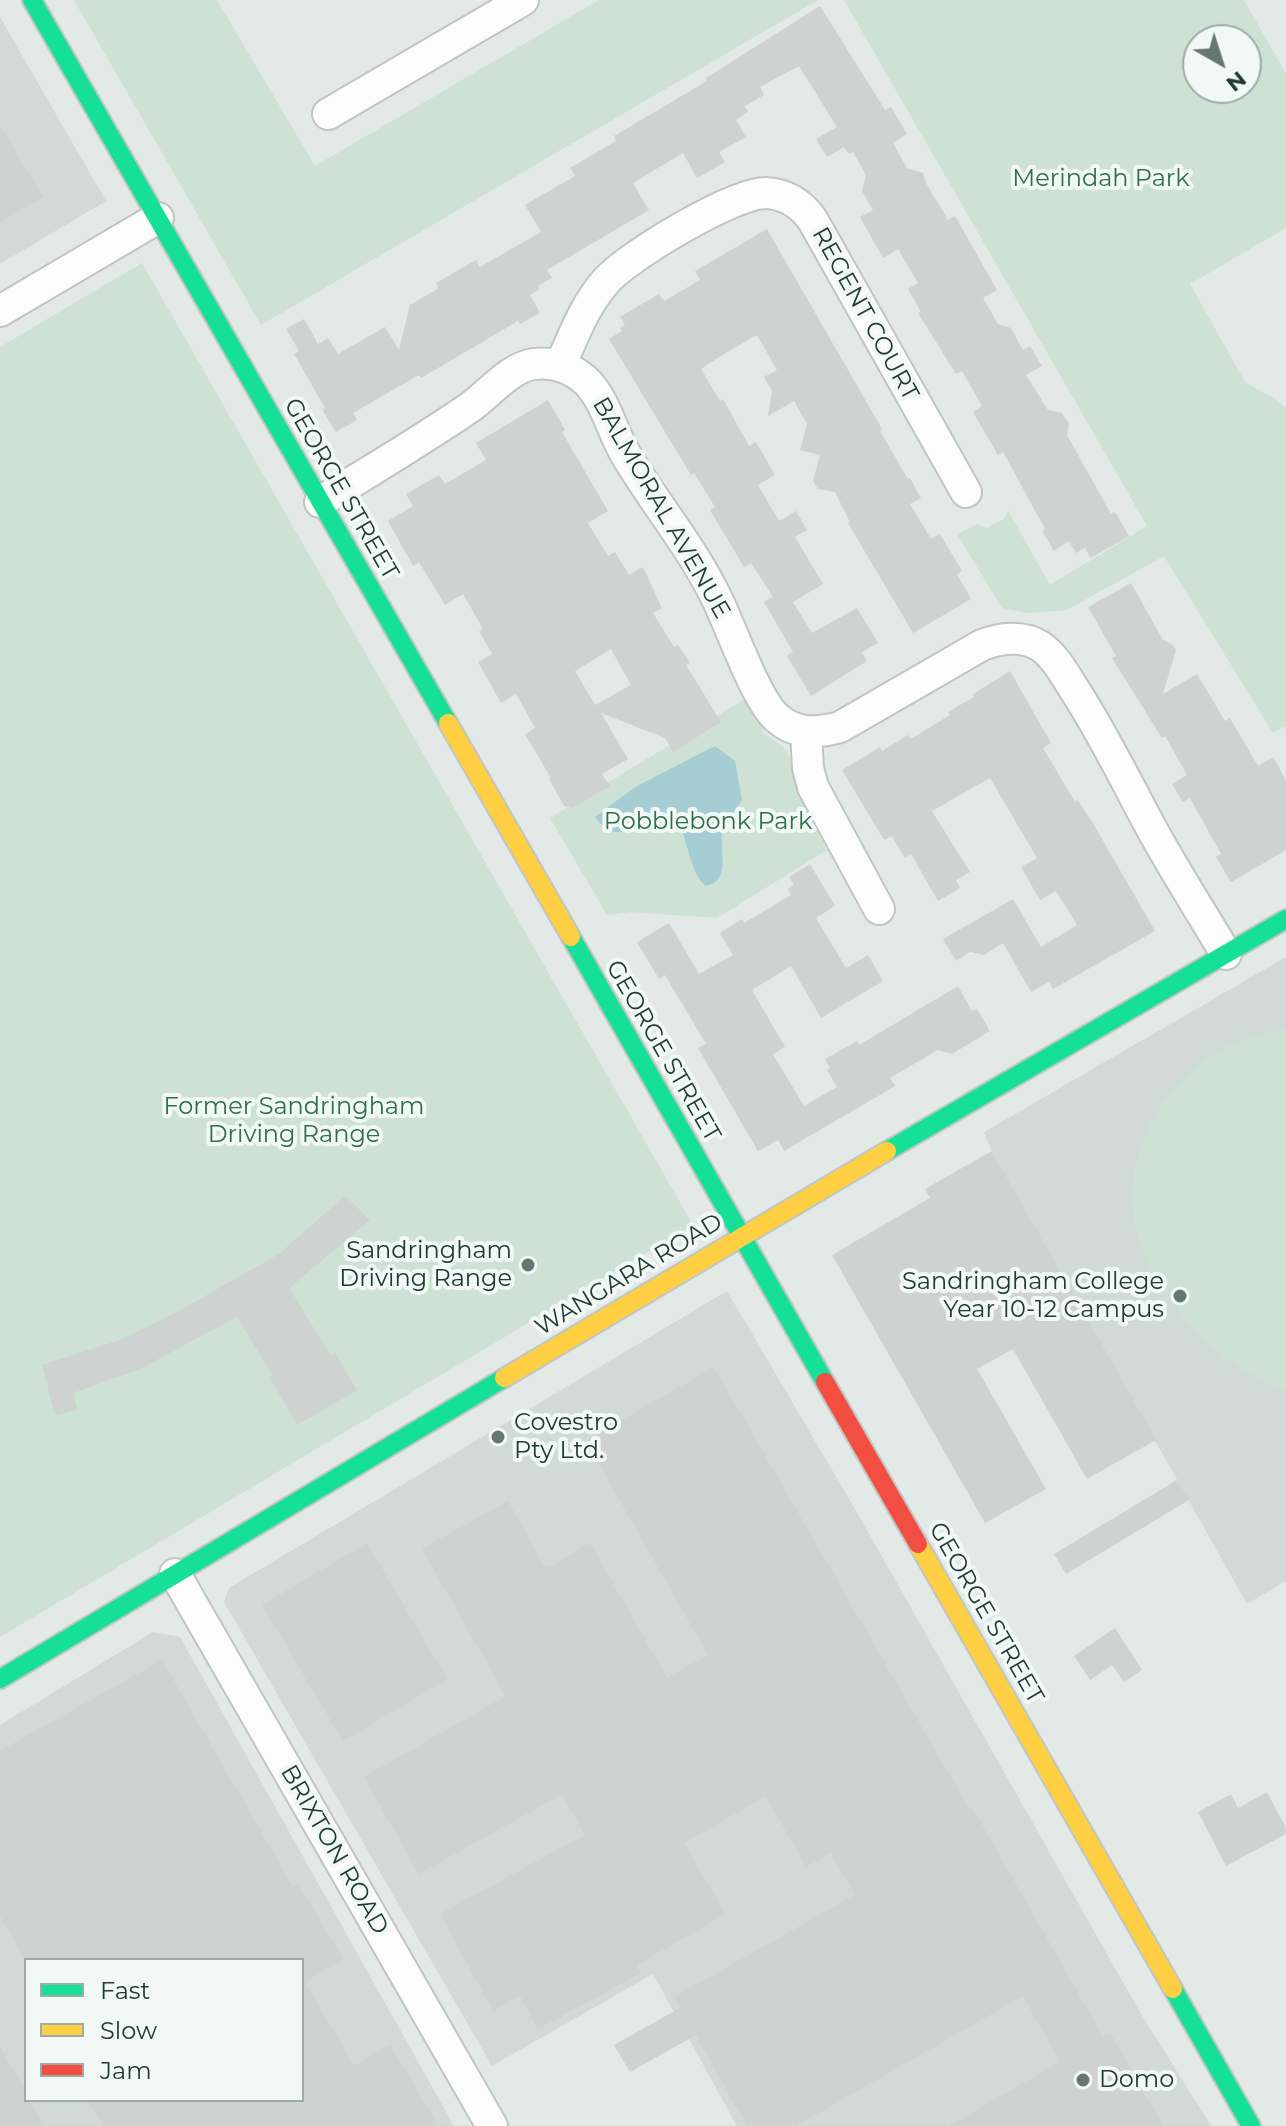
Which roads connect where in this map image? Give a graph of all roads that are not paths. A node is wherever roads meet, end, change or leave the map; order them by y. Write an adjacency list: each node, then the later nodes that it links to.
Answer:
1 (32, 0): 4 (street, GEORGE STREET)
2 (523, 0): 3 (street)
3 (328, 114)
4 (158, 218): 5 (street); 8 (street, GEORGE STREET)
5 (0, 311)
6 (560, 366): 7 (street, REGENT COURT); 8 (street); 9 (street, BALMORAL AVENUE)
7 (966, 492)
8 (320, 502): 13 (street, GEORGE STREET)
9 (806, 732): 10 (street); 12 (street)
10 (879, 909)
11 (1286, 919): 12 (street, WANGARA ROAD)
12 (1226, 954): 13 (street, WANGARA ROAD)
13 (741, 1236): 14 (street, WANGARA ROAD); 17 (street, GEORGE STREET)
14 (175, 1574): 15 (street, WANGARA ROAD); 16 (street, BRIXTON ROAD)
15 (0, 1679)
16 (492, 2126)
17 (1251, 2126)

